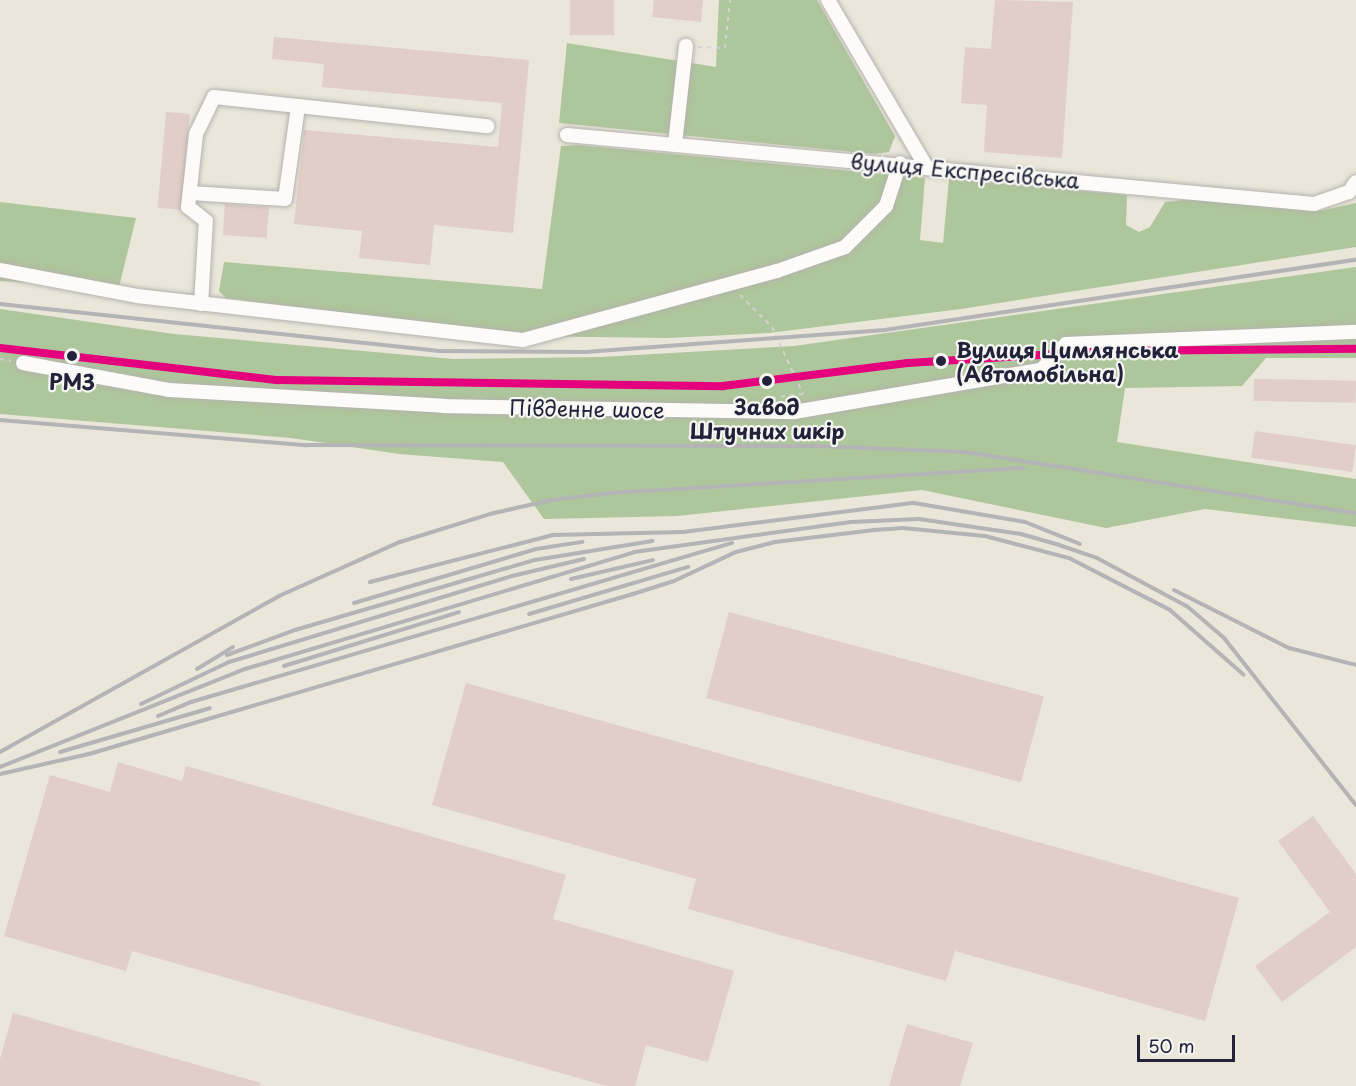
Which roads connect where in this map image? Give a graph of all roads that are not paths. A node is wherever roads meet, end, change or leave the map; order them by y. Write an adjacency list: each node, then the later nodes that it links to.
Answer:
1 (828, 0): 8 (street)
2 (686, 46): 6 (street)
3 (298, 106): 4 (street); 10 (street); 10 (street)
4 (487, 126)
5 (567, 135): 6 (street, вулиця Експресівська)
6 (675, 144): 7 (street, вулиця Експресівська)
7 (900, 164): 8 (street, вулиця Експресівська); 12 (street)
8 (925, 165): 9 (street, вулиця Експресівська)
9 (1356, 182)
10 (190, 193): 12 (street)
11 (0, 270): 12 (street)
12 (201, 304)
13 (1356, 332): 14 (street, Південне шосе)
14 (23, 363)

